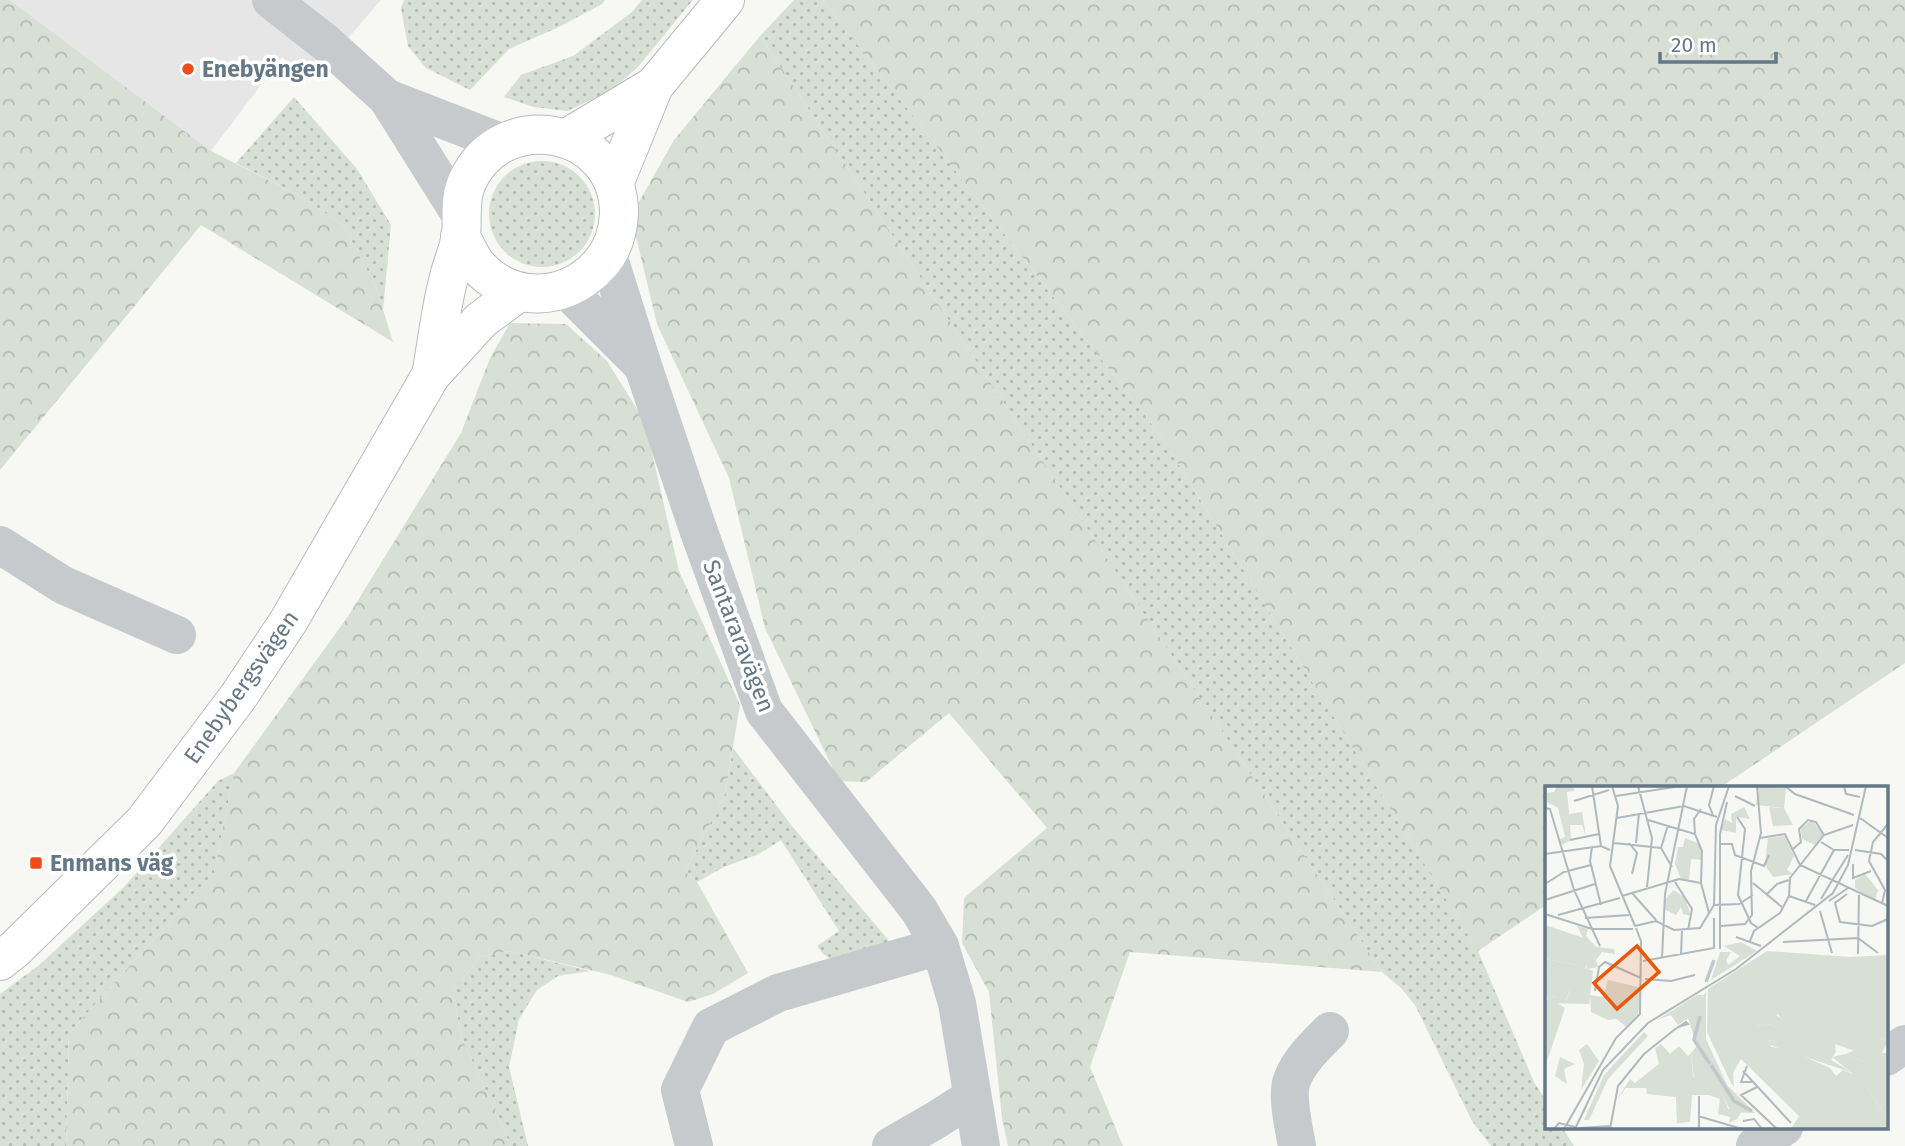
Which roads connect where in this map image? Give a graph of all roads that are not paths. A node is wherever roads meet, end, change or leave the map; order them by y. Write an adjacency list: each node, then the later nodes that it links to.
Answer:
1 (271, 0): 4 (street)
2 (725, 0): 3 (main road, Enebybergsvägen)
3 (654, 86): 5 (main road, Enebybergsvägen); 7 (main road, Enebybergsvägen)
4 (387, 98): 6 (street); 8 (street)
5 (567, 138): 6 (main road, Enebybergsvägen); 7 (main road, Enebybergsvägen)
6 (503, 143): 8 (main road, Enebybergsvägen)
7 (614, 184): 9 (main road, Enebybergsvägen)
8 (461, 226): 11 (main road); 13 (main road, Enebybergsvägen)
9 (608, 255): 10 (main road, Enebybergsvägen); 12 (street, Santararavägen)
10 (566, 289): 11 (main road, Enebybergsvägen); 12 (street, Santararavägen)
11 (519, 292): 13 (main road, Enebybergsvägen)
12 (643, 366): 16 (street, Santararavägen)
13 (431, 375): 17 (main road, Enebybergsvägen)
14 (0, 545): 15 (street)
15 (177, 635)
16 (940, 946): 21 (street, Santararavägen); 22 (street)
17 (0, 961)
18 (1330, 1031): 25 (street)
19 (1905, 1044): 20 (street)
20 (1888, 1056)
21 (972, 1097): 23 (street); 24 (street, Santararavägen)
22 (694, 1146)
23 (891, 1146)
24 (981, 1146)
25 (1297, 1146)

